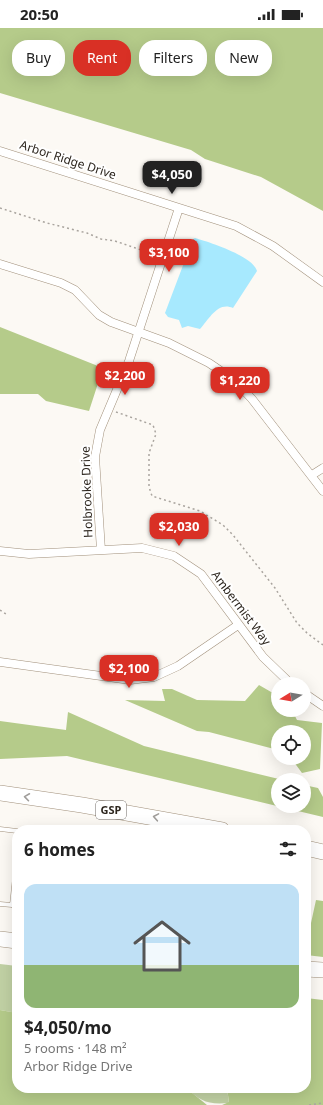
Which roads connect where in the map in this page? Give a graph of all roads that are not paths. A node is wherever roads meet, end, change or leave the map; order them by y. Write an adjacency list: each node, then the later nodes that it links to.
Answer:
1 (0, 151): 2 (street, Arbor Ridge Drive)
2 (179, 208): 4 (street, Arbor Ridge Drive); 5 (street, Holbrooke Drive)
3 (0, 264): 5 (street)
4 (323, 282)
5 (138, 332): 7 (street); 9 (street, Holbrooke Drive)
6 (323, 468): 7 (street)
7 (312, 475): 8 (street)
8 (323, 491)
9 (101, 550): 10 (street, Ambermist Way); 11 (street, Ambermist Way)
10 (0, 552)
11 (238, 625): 12 (street); 13 (street, Ambermist Way)
12 (0, 662)
13 (284, 677)
14 (311, 698): 15 (street)
15 (323, 706)
16 (0, 793): 17 (highway, GSP, one-way to 16)
17 (194, 825)
18 (0, 829): 19 (lane)
19 (12, 830)
20 (311, 849): 21 (highway)
21 (323, 852)
22 (311, 859): 23 (highway)
23 (323, 861)
24 (0, 904): 25 (lane)
25 (12, 905)
26 (0, 939): 27 (highway)
27 (12, 940)
28 (311, 969): 29 (highway)
29 (323, 970)

